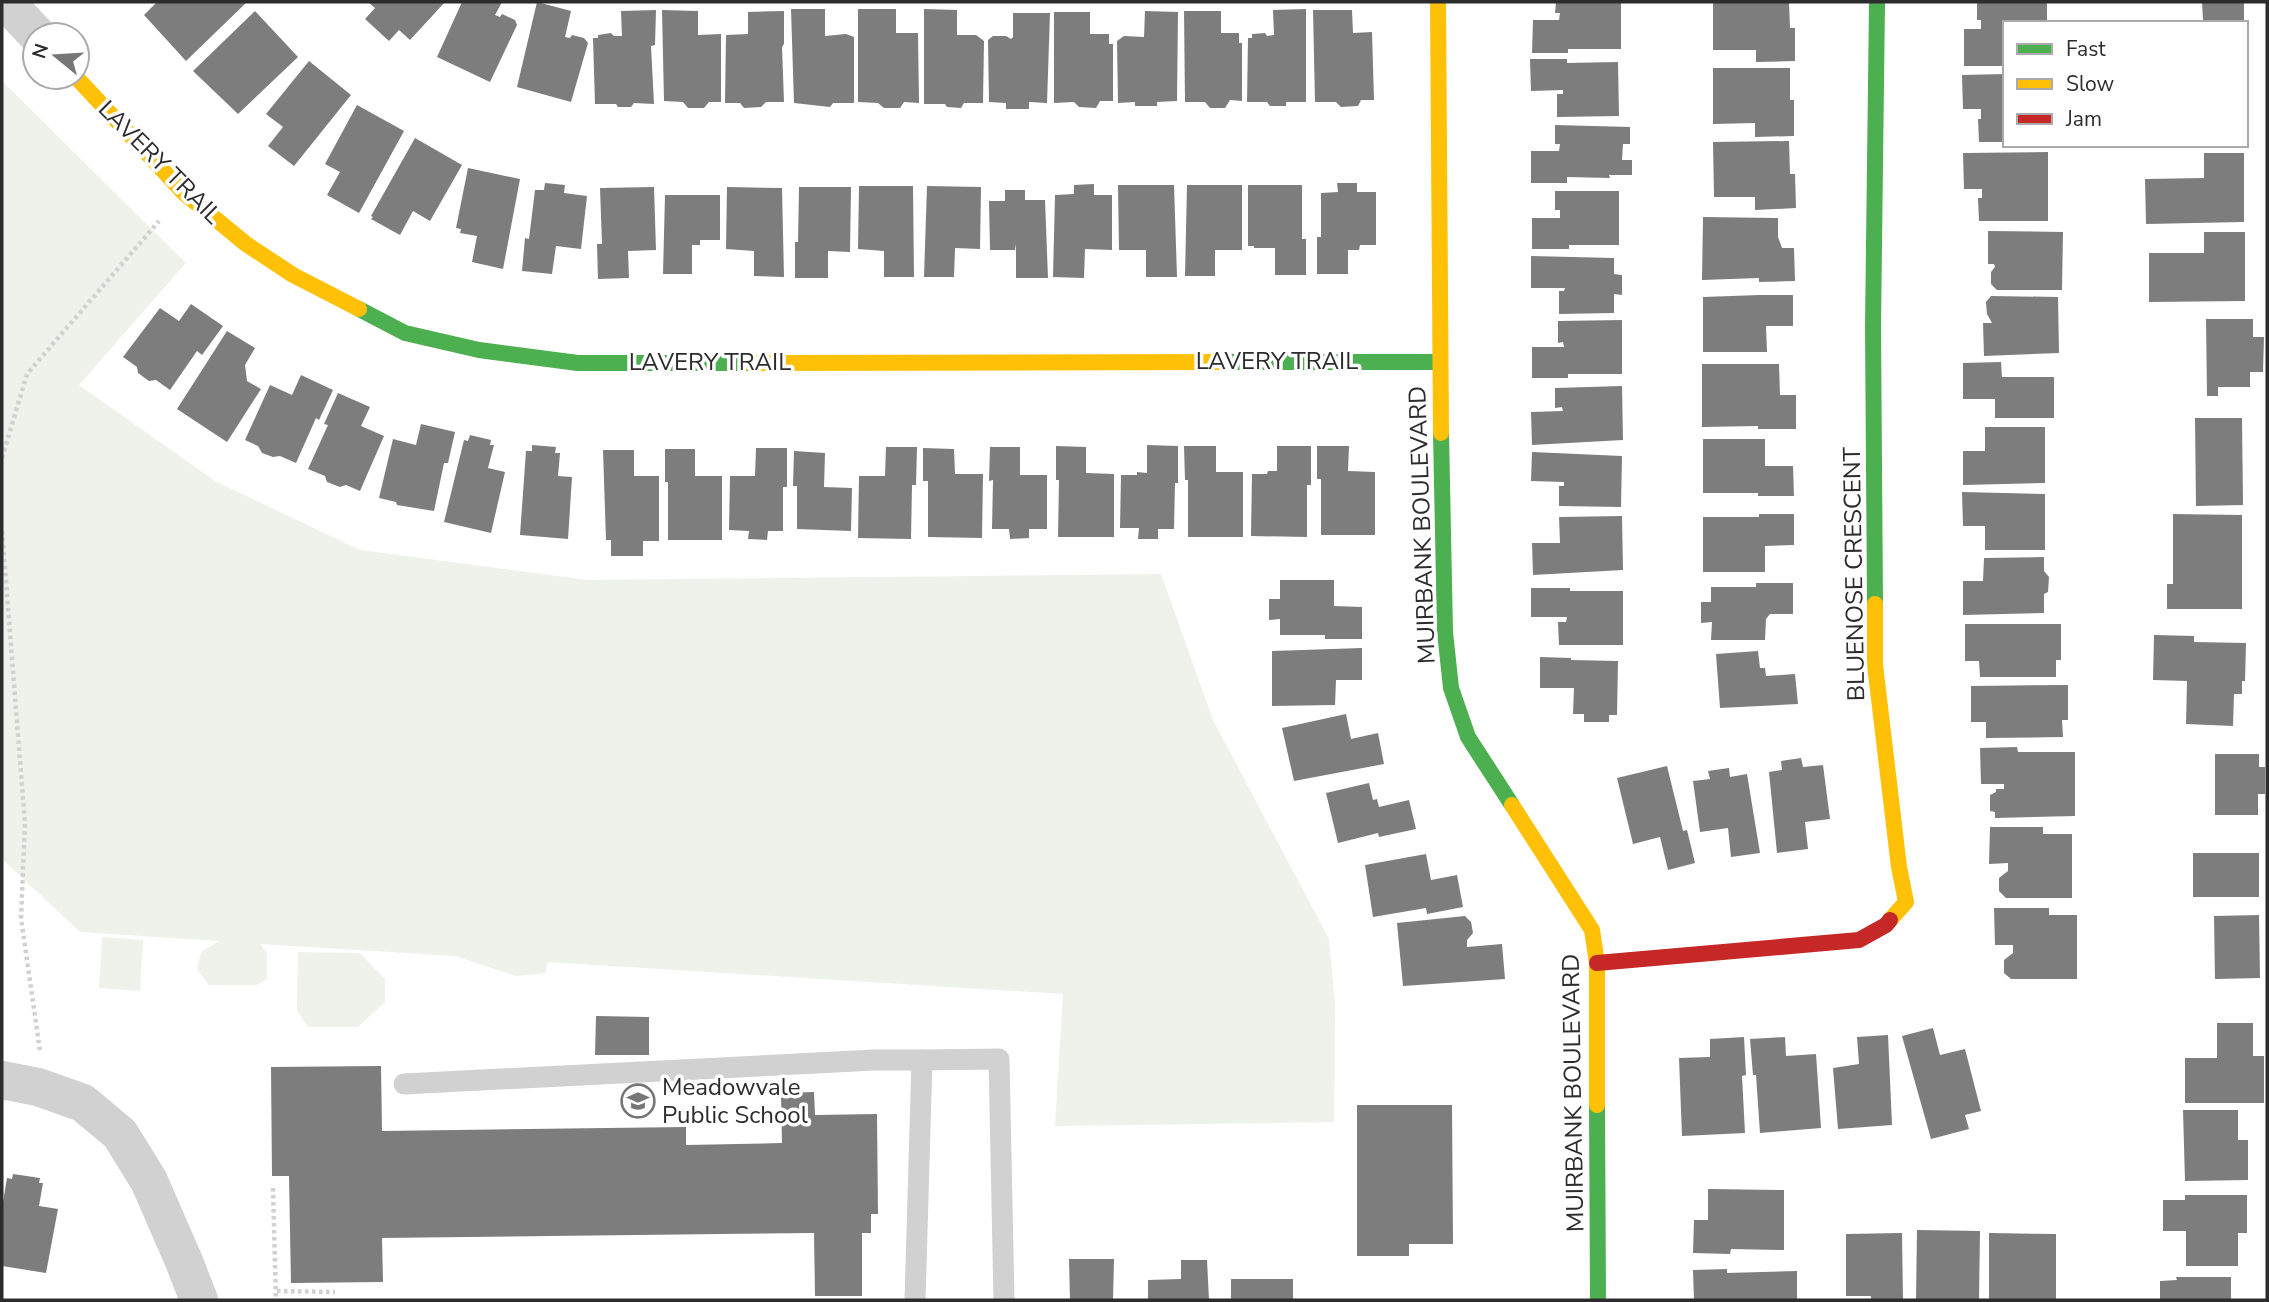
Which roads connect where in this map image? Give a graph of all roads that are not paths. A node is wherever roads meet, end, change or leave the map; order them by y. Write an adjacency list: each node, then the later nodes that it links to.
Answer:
1 (6, 2): 4 (street)
2 (1438, 2): 6 (street, MUIRBANK BOULEVARD)
3 (1877, 2): 7 (street, BLUENOSE CRESCENT)
4 (24, 21)
5 (89, 91): 6 (street, LAVERY TRAIL)
6 (1439, 362): 7 (street, MUIRBANK BOULEVARD)
7 (1597, 963): 14 (street, MUIRBANK BOULEVARD)
8 (922, 1060): 10 (lane); 12 (lane); 13 (lane)
9 (20, 1084): 11 (street)
10 (404, 1084)
11 (199, 1300)
12 (915, 1300)
13 (1004, 1300)
14 (1598, 1300)

